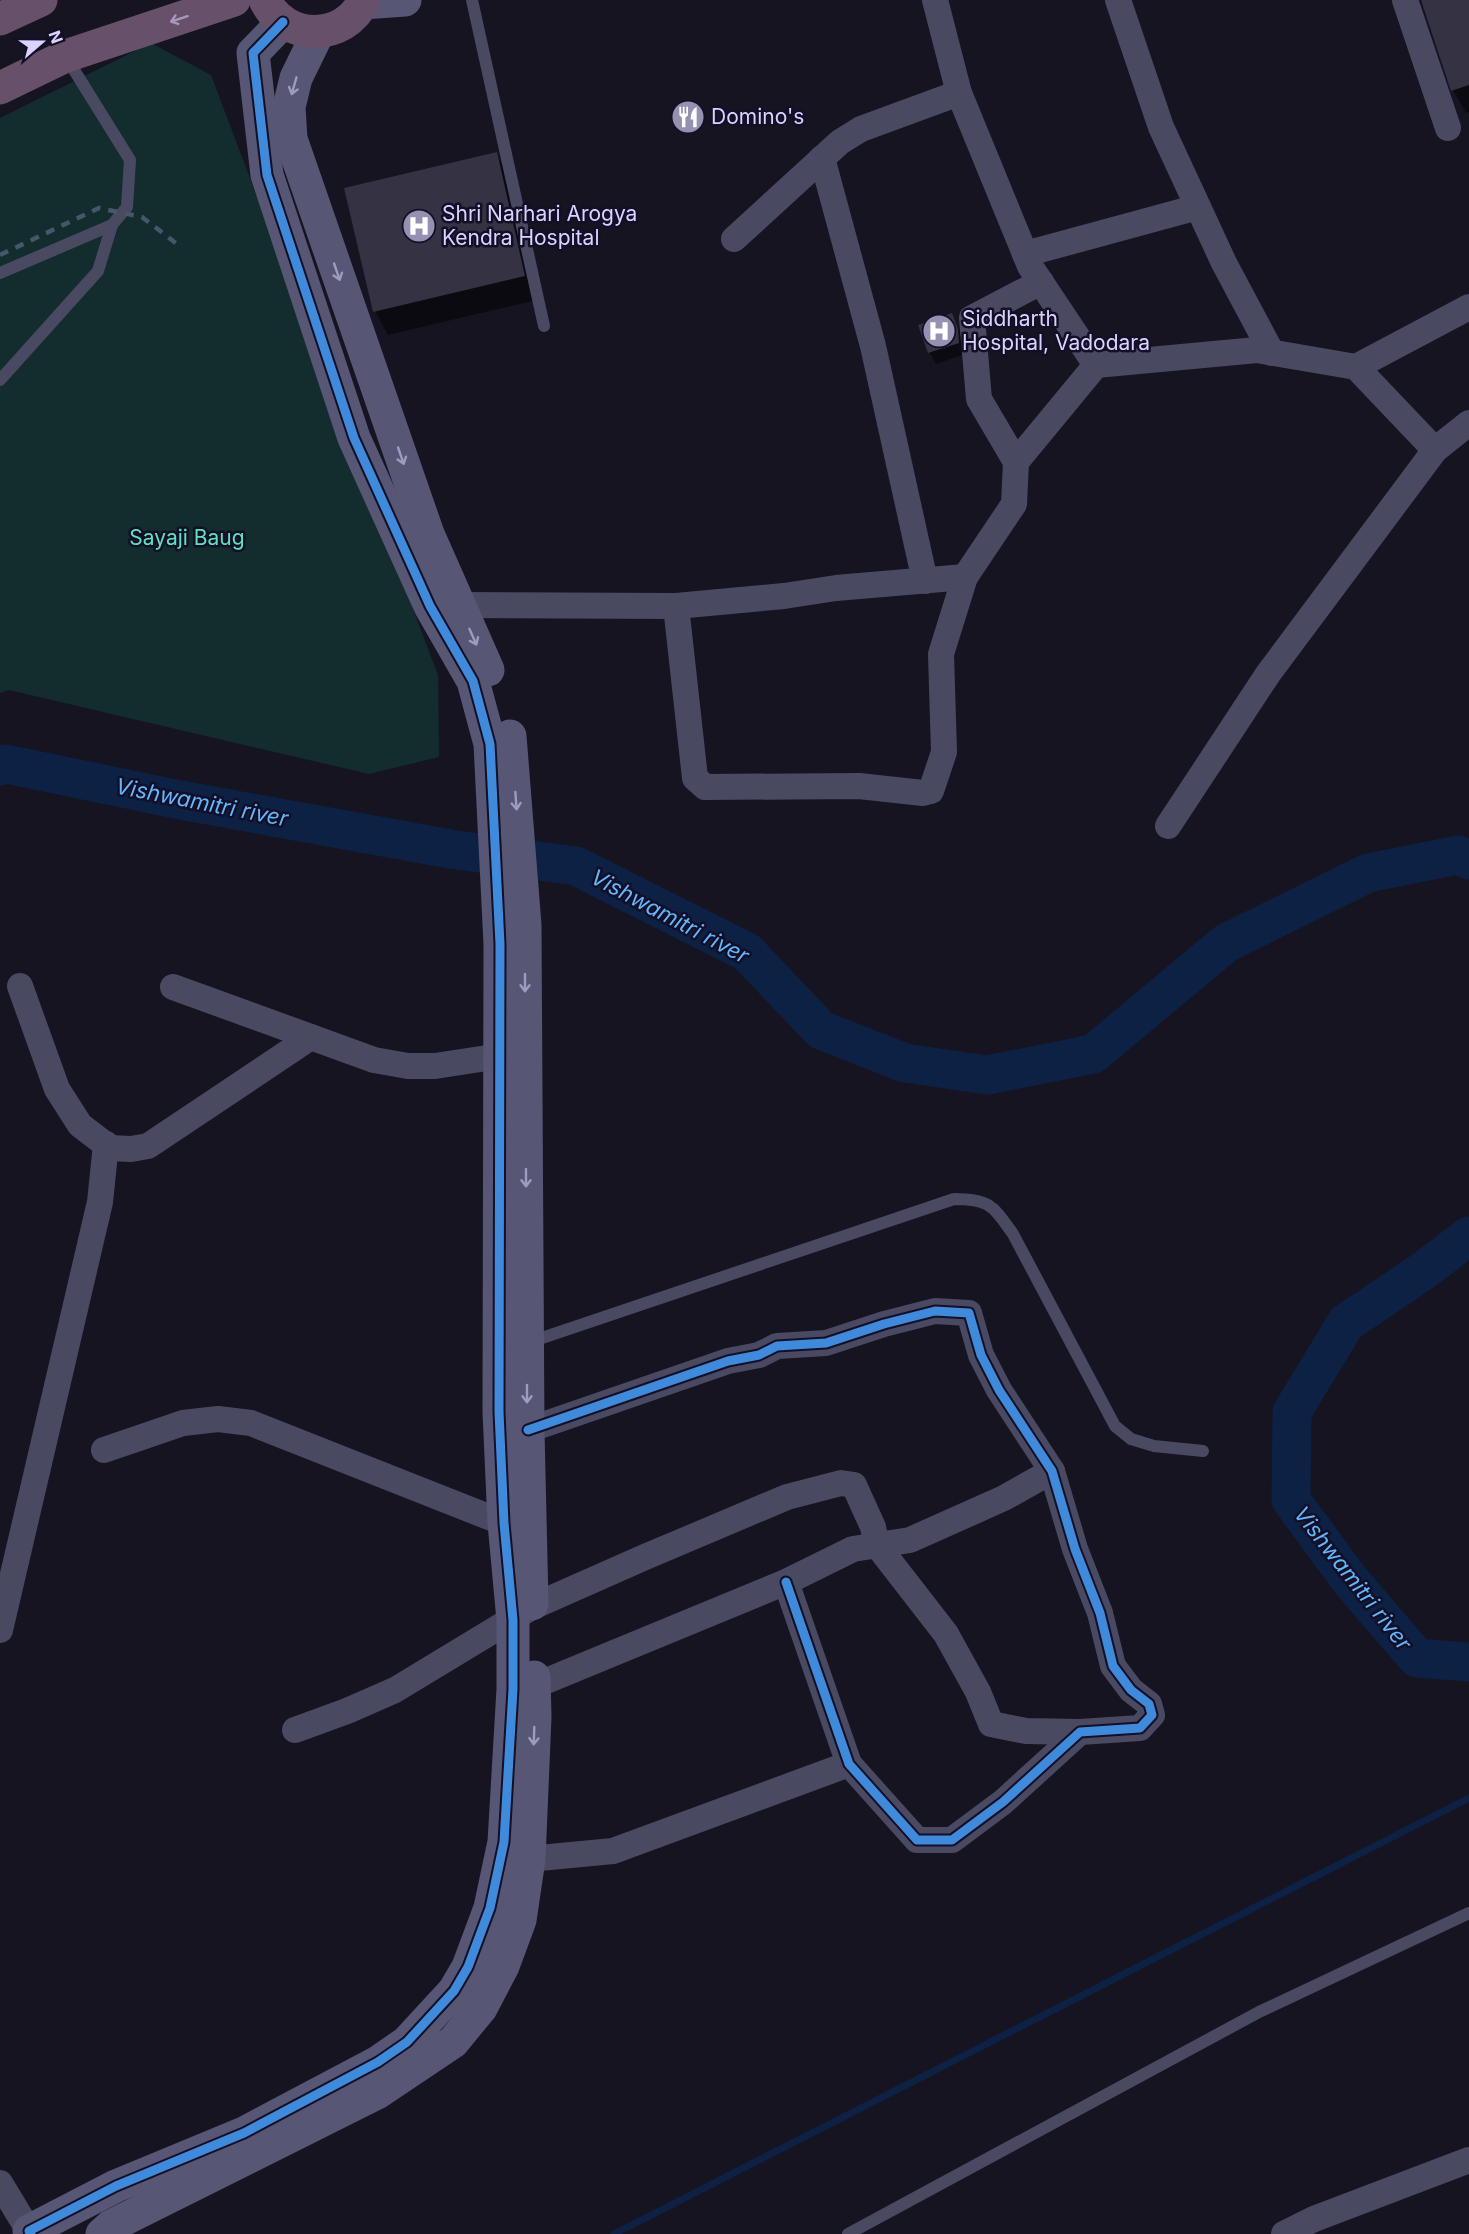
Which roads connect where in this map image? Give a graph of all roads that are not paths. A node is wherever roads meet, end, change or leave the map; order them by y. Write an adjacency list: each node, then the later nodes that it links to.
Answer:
1 (40, 0): 10 (highway)
2 (234, 0): 12 (highway, one-way to 12)
3 (405, 0): 8 (street)
4 (472, 0): 24 (lane)
5 (934, 0): 14 (street)
6 (1118, 0): 17 (street)
7 (1405, 0): 15 (street)
8 (364, 2): 11 (highway)
9 (274, 11): 11 (highway); 36 (street)
10 (0, 19)
11 (318, 33): 34 (street, one-way to 34)
12 (66, 56): 13 (highway); 18 (lane)
13 (0, 88)
14 (959, 93): 16 (street); 20 (street)
15 (1448, 128)
16 (822, 158): 19 (street); 33 (street)
17 (1198, 207): 20 (street); 25 (street)
18 (112, 225): 21 (lane); 28 (lane)
19 (734, 239)
20 (1025, 254): 22 (street)
21 (0, 273)
22 (1041, 282): 26 (street); 31 (street)
23 (1469, 307): 27 (street)
24 (544, 326)
25 (1272, 353): 26 (street); 27 (street)
26 (1096, 365): 31 (street)
27 (1356, 367): 30 (street)
28 (0, 380)
29 (1469, 423): 30 (street)
30 (1436, 450): 37 (street)
31 (1016, 462): 32 (street)
32 (965, 577): 33 (street); 35 (street)
33 (925, 580): 35 (street)
34 (459, 605): 35 (street); 36 (street, one-way to 36)
35 (676, 606)
36 (501, 744): 38 (street)
37 (1168, 826)
38 (512, 934): 42 (street); 44 (street, one-way to 44)
39 (20, 986): 43 (street)
40 (173, 987): 41 (street)
41 (311, 1037): 42 (street); 43 (street)
42 (500, 1056): 49 (street)
43 (106, 1144): 53 (street)
44 (527, 1343): 45 (street, one-way to 45); 47 (lane)
45 (528, 1430): 48 (street); 52 (street)
46 (104, 1450): 49 (street)
47 (1203, 1451)
48 (1052, 1471): 50 (street); 56 (street)
49 (504, 1523): 52 (street)
50 (877, 1545): 51 (street); 52 (street); 56 (street)
51 (786, 1582): 54 (street); 57 (street)
52 (523, 1614): 54 (street); 55 (street); 62 (street)
53 (0, 1630)
54 (534, 1686): 58 (street, one-way to 58)
55 (295, 1730)
56 (1080, 1732): 57 (street)
57 (849, 1764): 58 (street)
58 (529, 1859): 63 (street)
59 (1469, 1913): 64 (lane)
60 (1469, 2160): 65 (street)
61 (0, 2183): 62 (street)
62 (30, 2232)
63 (102, 2234)
64 (848, 2234)
65 (1284, 2234)

